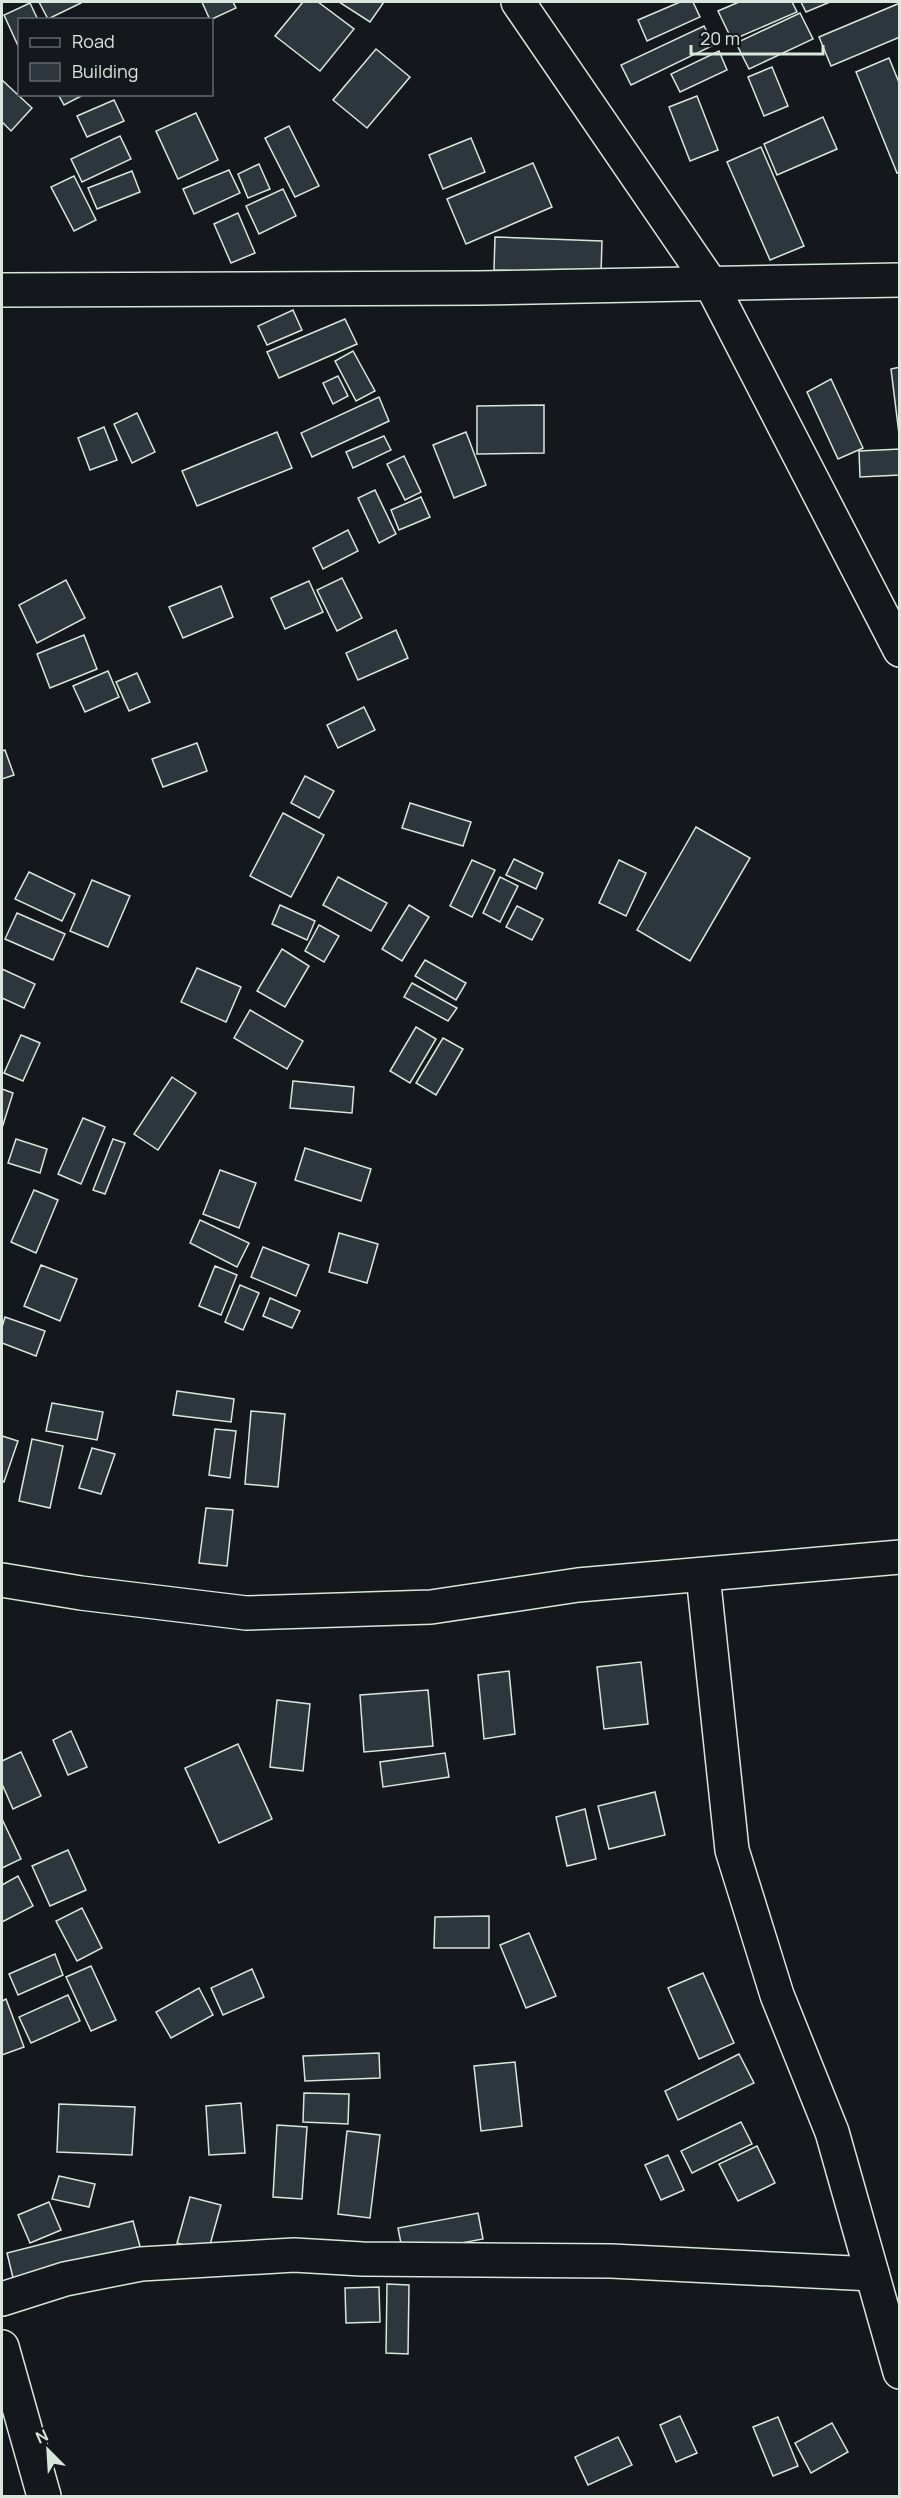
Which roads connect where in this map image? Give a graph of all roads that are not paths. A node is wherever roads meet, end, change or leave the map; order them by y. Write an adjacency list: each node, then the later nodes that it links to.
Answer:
1 (518, 2): 3 (street)
2 (900, 280): 3 (street)
3 (711, 284): 4 (street); 5 (street)
4 (2, 290)
5 (900, 650)
6 (900, 1557): 7 (street)
7 (703, 1575): 8 (street); 9 (street)
8 (2, 1580)
9 (872, 2274): 10 (street); 12 (street)
10 (2, 2299)
11 (2, 2347): 13 (street)
12 (900, 2372)
13 (44, 2496)

